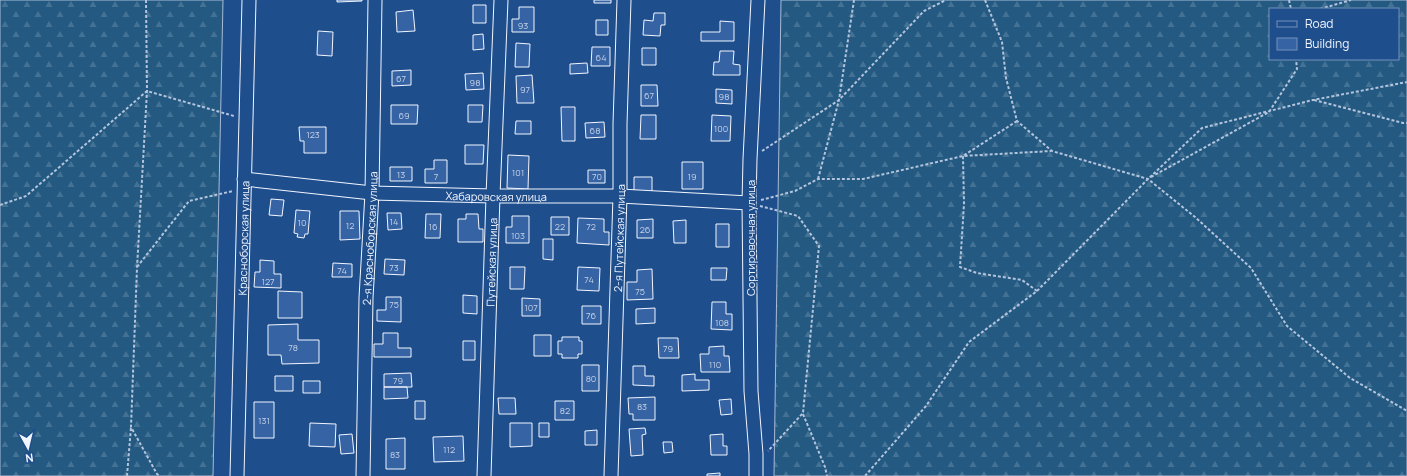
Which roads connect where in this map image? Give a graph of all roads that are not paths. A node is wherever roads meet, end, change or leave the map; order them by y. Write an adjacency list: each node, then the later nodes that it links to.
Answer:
1 (249, 0): 6 (street, Красноборская улица)
2 (375, 0): 7 (street, 2-я Красноборская улица)
3 (501, 0): 8 (street, Путейская улица)
4 (624, 0): 9 (street, 2-я Путейская улица)
5 (758, 0): 10 (street, Сортировочная улица)
6 (244, 184): 7 (street, Хабаровская улица); 11 (street, Красноборская улица)
7 (372, 193): 8 (street, Хабаровская улица); 12 (street, 2-я Красноборская улица)
8 (493, 196): 9 (street, Хабаровская улица); 13 (street, Путейская улица)
9 (620, 196): 10 (street, Хабаровская улица); 14 (street, 2-я Путейская улица)
10 (749, 203): 15 (street, Сортировочная улица)
11 (237, 476)
12 (363, 476)
13 (484, 476)
14 (611, 476)
15 (756, 476)

